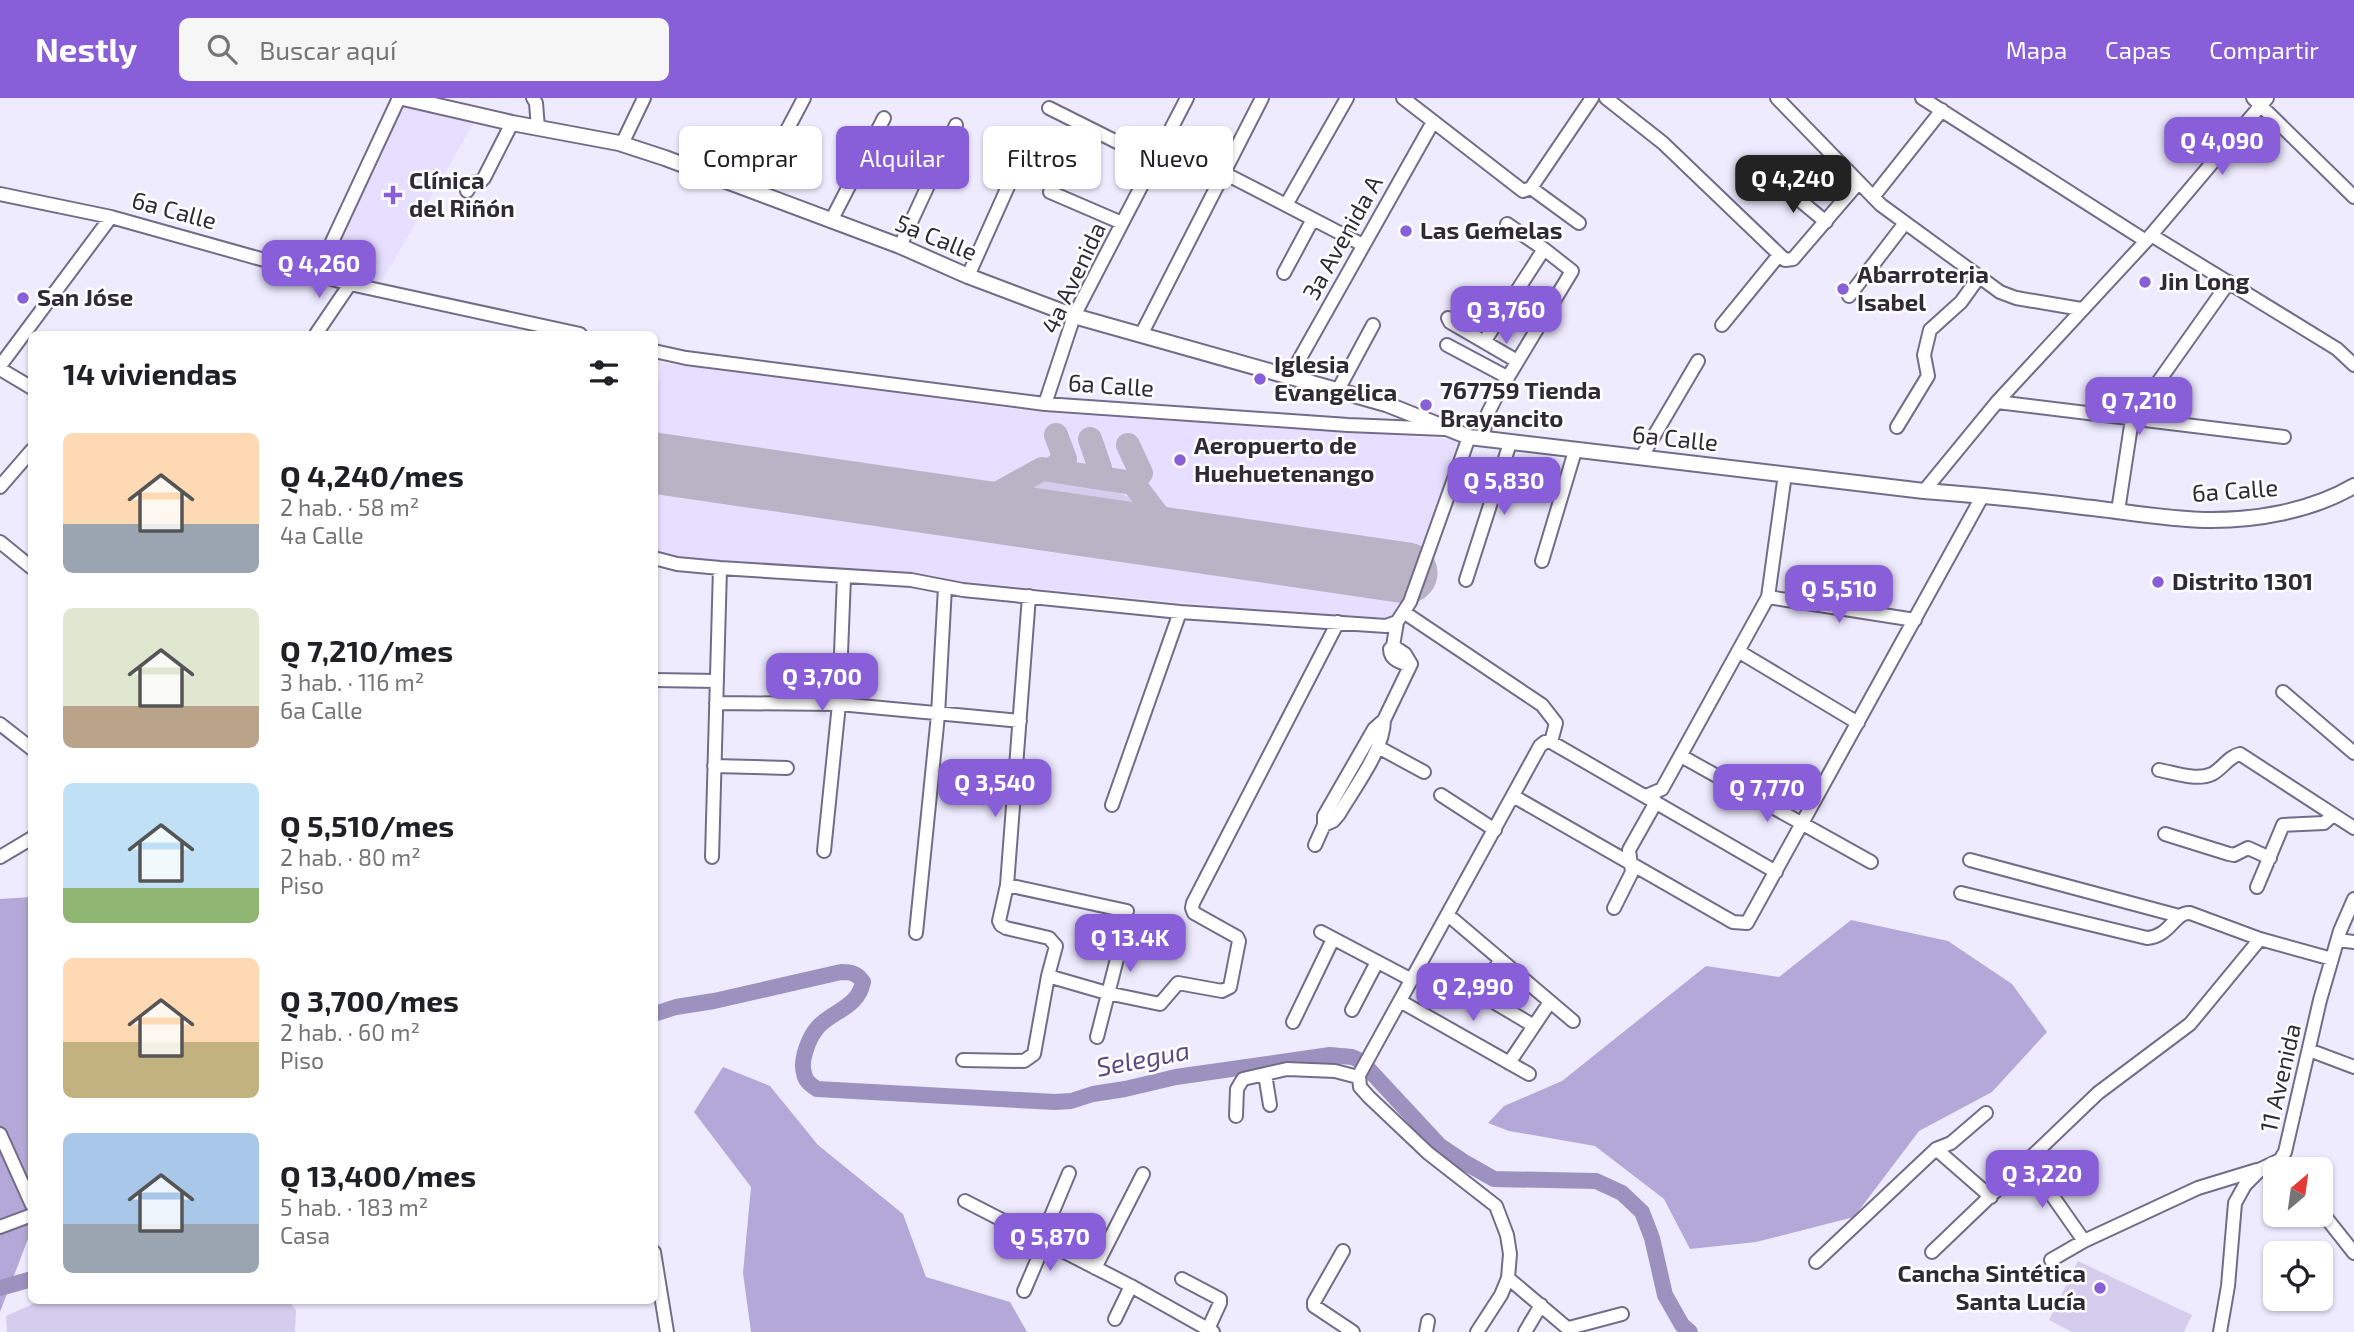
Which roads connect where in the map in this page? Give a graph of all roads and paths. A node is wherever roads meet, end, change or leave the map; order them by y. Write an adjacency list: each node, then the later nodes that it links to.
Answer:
1 (401, 98): 18 (main road, 5a Calle); 53 (street)
2 (533, 98): 21 (street)
3 (644, 98): 23 (street)
4 (804, 98): 33 (street)
5 (1187, 98): 20 (street, 4a Avenida)
6 (1262, 98): 24 (street)
7 (1347, 98): 38 (street)
8 (1403, 98): 17 (street)
9 (1592, 98): 28 (street)
10 (1606, 98): 51 (street)
11 (1777, 98): 27 (street)
12 (1922, 98): 15 (street)
13 (2260, 100): 37 (street); 47 (street)
14 (1049, 108): 22 (street)
15 (1942, 110): 36 (street); 47 (street)
16 (884, 118): 41 (street)
17 (1433, 122): 28 (street); 48 (street, 3a Avenida A)
18 (512, 123): 21 (main road, 5a Calle); 32 (street)
19 (957, 125): 49 (street)
20 (1173, 126)
21 (538, 128): 23 (main road, 5a Calle)
22 (1115, 140)
23 (622, 144): 33 (main road, 5a Calle)
24 (1233, 155)
25 (1233, 178): 38 (street)
26 (1779, 183): 42 (street)
27 (1859, 183): 36 (street); 42 (street)
28 (1531, 188): 44 (street)
29 (1007, 189): 54 (street)
30 (1140, 189): 43 (street, 4a Avenida)
31 (1216, 189): 66 (street)
32 (467, 191)
33 (755, 191): 41 (main road, 5a Calle)
34 (1050, 192): 43 (street)
35 (0, 194): 39 (street, 6a Calle)
36 (1873, 197): 45 (street)
37 (2354, 197)
38 (1286, 205): 40 (street)
39 (111, 217): 53 (street, 6a Calle); 73 (street)
40 (1313, 219): 48 (street); 52 (street)
41 (831, 221): 49 (main road, 5a Calle)
42 (1826, 222): 51 (street)
43 (1122, 223): 60 (street, 4a Avenida)
44 (1579, 223)
45 (1905, 223): 55 (street); 58 (street)
46 (1507, 224): 50 (street)
47 (2149, 238): 56 (street); 59 (street)
48 (1363, 245): 74 (street, 3a Avenida A)
49 (900, 246): 54 (main road, 5a Calle)
50 (1544, 249): 67 (street); 70 (street)
51 (1779, 256): 63 (street)
52 (1284, 273)
53 (317, 274): 57 (street, 6a Calle)
54 (968, 276): 60 (main road, 5a Calle)
55 (1979, 277): 59 (street); 81 (street)
56 (2229, 282): 72 (street); 80 (street)
57 (350, 284): 64 (street); 65 (street, 6a Calle)
58 (1849, 296)
59 (2081, 309): 78 (street)
60 (1074, 316): 66 (main road, 5a Calle); 79 (street, 4a Avenida)
61 (1448, 318): 67 (street)
62 (1373, 325): 77 (street)
63 (1721, 325)
64 (318, 331)
65 (566, 331)
66 (1141, 335): 74 (main road, 5a Calle)
67 (1484, 342): 70 (street)
68 (1447, 345): 75 (street)
69 (658, 352): 79 (street, 6a Calle)
70 (1517, 361): 75 (street)
71 (1699, 362): 88 (street)
72 (2354, 365)
73 (0, 368): 76 (street)
74 (1290, 376): 77 (main road, 5a Calle)
75 (1507, 377): 84 (street)
76 (28, 386)
77 (1338, 390): 82 (main road, 5a Calle)
78 (1997, 402): 80 (street); 92 (street)
79 (1045, 404): 82 (street, 6a Calle)
80 (2132, 419): 83 (street); 94 (street)
81 (1897, 427)
82 (1450, 429): 84 (main road, 6a Calle)
83 (2284, 437)
84 (1475, 438): 85 (main road, 6a Calle); 106 (street)
85 (1510, 443): 86 (main road, 6a Calle); 101 (street)
86 (1575, 450): 88 (main road, 6a Calle); 97 (street)
87 (28, 454): 90 (street)
88 (1641, 458): 89 (main road, 6a Calle)
89 (1785, 474): 92 (main road, 6a Calle); 104 (street)
90 (2, 479)
91 (2354, 486): 94 (main road, 6a Calle)
92 (1924, 491): 93 (main road, 6a Calle)
93 (1983, 495): 94 (main road, 6a Calle); 107 (street)
94 (2118, 511)
95 (0, 541): 98 (street)
96 (658, 559): 99 (street)
97 (1542, 561)
98 (28, 565)
99 (720, 568): 100 (street); 111 (street)
100 (844, 577): 102 (street); 114 (street)
101 (1466, 580)
102 (946, 587): 103 (street); 115 (street)
103 (1029, 596): 105 (street); 117 (street)
104 (1768, 597): 107 (street); 109 (street)
105 (1180, 612): 108 (street); 132 (street)
106 (1398, 620): 108 (street); 116 (street); 120 (street)
107 (1915, 620): 118 (street)
108 (1338, 622): 169 (street)
109 (1738, 651): 118 (street); 124 (street)
110 (658, 680): 111 (street)
111 (717, 681): 113 (street)
112 (2283, 692): 123 (street)
113 (716, 703): 114 (street); 125 (street)
114 (839, 705): 115 (street); 141 (street)
115 (938, 715): 117 (street); 158 (street)
116 (1384, 720): 122 (street); 134 (street)
117 (1020, 721): 149 (street)
118 (1858, 723): 135 (street)
119 (0, 724): 121 (street)
120 (1552, 742): 130 (street); 131 (street)
121 (28, 746)
122 (1378, 747): 128 (street); 134 (street)
123 (2354, 753)
124 (1681, 755): 131 (street); 135 (street)
125 (714, 766): 126 (street); 143 (street)
126 (787, 768)
127 (2159, 770): 133 (street)
128 (1424, 772)
129 (1441, 795): 137 (street)
130 (1513, 796): 137 (street); 147 (street)
131 (1651, 799): 147 (street); 148 (street)
132 (1112, 805)
133 (2333, 815): 136 (street); 144 (street)
134 (1324, 825): 140 (street)
135 (1802, 825): 146 (street); 148 (street)
136 (2354, 828)
137 (1495, 830): 155 (street)
138 (2165, 834): 144 (street)
139 (28, 840): 142 (street)
140 (1315, 845)
141 (824, 851)
142 (0, 857)
143 (712, 857)
144 (2270, 858): 150 (street)
145 (1970, 860): 156 (street)
146 (1871, 862)
147 (1631, 864): 148 (street); 153 (street)
148 (1776, 872)
149 (1007, 885): 154 (street); 167 (street)
150 (2256, 887)
151 (1961, 893): 156 (street)
152 (2354, 899): 161 (street, 11 Avenida)
153 (1614, 908)
154 (1127, 911)
155 (1448, 915): 165 (street); 168 (street)
156 (2179, 916): 160 (street)
157 (1321, 932): 159 (street)
158 (916, 933)
159 (1333, 939): 166 (street); 174 (street)
160 (2260, 939): 164 (street); 190 (street)
161 (2338, 940): 162 (street); 164 (street, 11 Avenida)
162 (2354, 942)
163 (1120, 947): 169 (street)
164 (2332, 959): 177 (street, 11 Avenida)
165 (1500, 960): 171 (street); 175 (street)
166 (1377, 962): 168 (street); 172 (street)
167 (1048, 976): 169 (street); 178 (street)
168 (1412, 980): 170 (street)
169 (1107, 993): 176 (street)
170 (1400, 1001): 179 (street); 181 (street)
171 (1550, 1002): 173 (street); 175 (street)
172 (1352, 1010)
173 (1573, 1021)
174 (1293, 1022)
175 (1534, 1026): 179 (street)
176 (1097, 1037)
177 (2309, 1050): 180 (street); 189 (street, 11 Avenida)
178 (964, 1060)
179 (1509, 1063): 183 (street)
180 (2354, 1066)
181 (1362, 1069): 182 (street); 209 (street)
182 (1265, 1074): 184 (street); 186 (street)
183 (1529, 1074)
184 (1270, 1105)
185 (1986, 1113): 188 (street)
186 (1236, 1115)
187 (0, 1134): 194 (street)
188 (1936, 1149): 195 (street); 206 (street)
189 (2285, 1157)
190 (2028, 1161): 195 (street); 201 (street)
191 (2261, 1169): 201 (street); 222 (street, 11 Avenida)
192 (1069, 1173): 200 (street)
193 (1143, 1174): 207 (street)
194 (28, 1196)
195 (1991, 1197): 203 (street)
196 (965, 1200): 200 (street)
197 (28, 1216): 199 (street)
198 (2333, 1226): 204 (street)
199 (0, 1227)
200 (1043, 1241): 207 (street); 212 (street)
201 (2084, 1241): 205 (street)
202 (1343, 1251): 219 (street)
203 (1932, 1252)
204 (2354, 1252)
205 (2051, 1260)
206 (1816, 1262)
207 (1096, 1268): 211 (street)
208 (658, 1277): 218 (street)
209 (1508, 1278): 213 (street); 220 (street)
210 (1182, 1279): 217 (street)
211 (1130, 1286): 215 (street); 217 (street)
212 (1024, 1291)
213 (1541, 1306): 216 (street); 221 (street)
214 (1622, 1314): 216 (street)
215 (1115, 1319)
216 (1571, 1330)
217 (1211, 1331)
218 (667, 1332)
219 (1353, 1332)
220 (1477, 1332)
221 (1524, 1332)
222 (2220, 1332)

